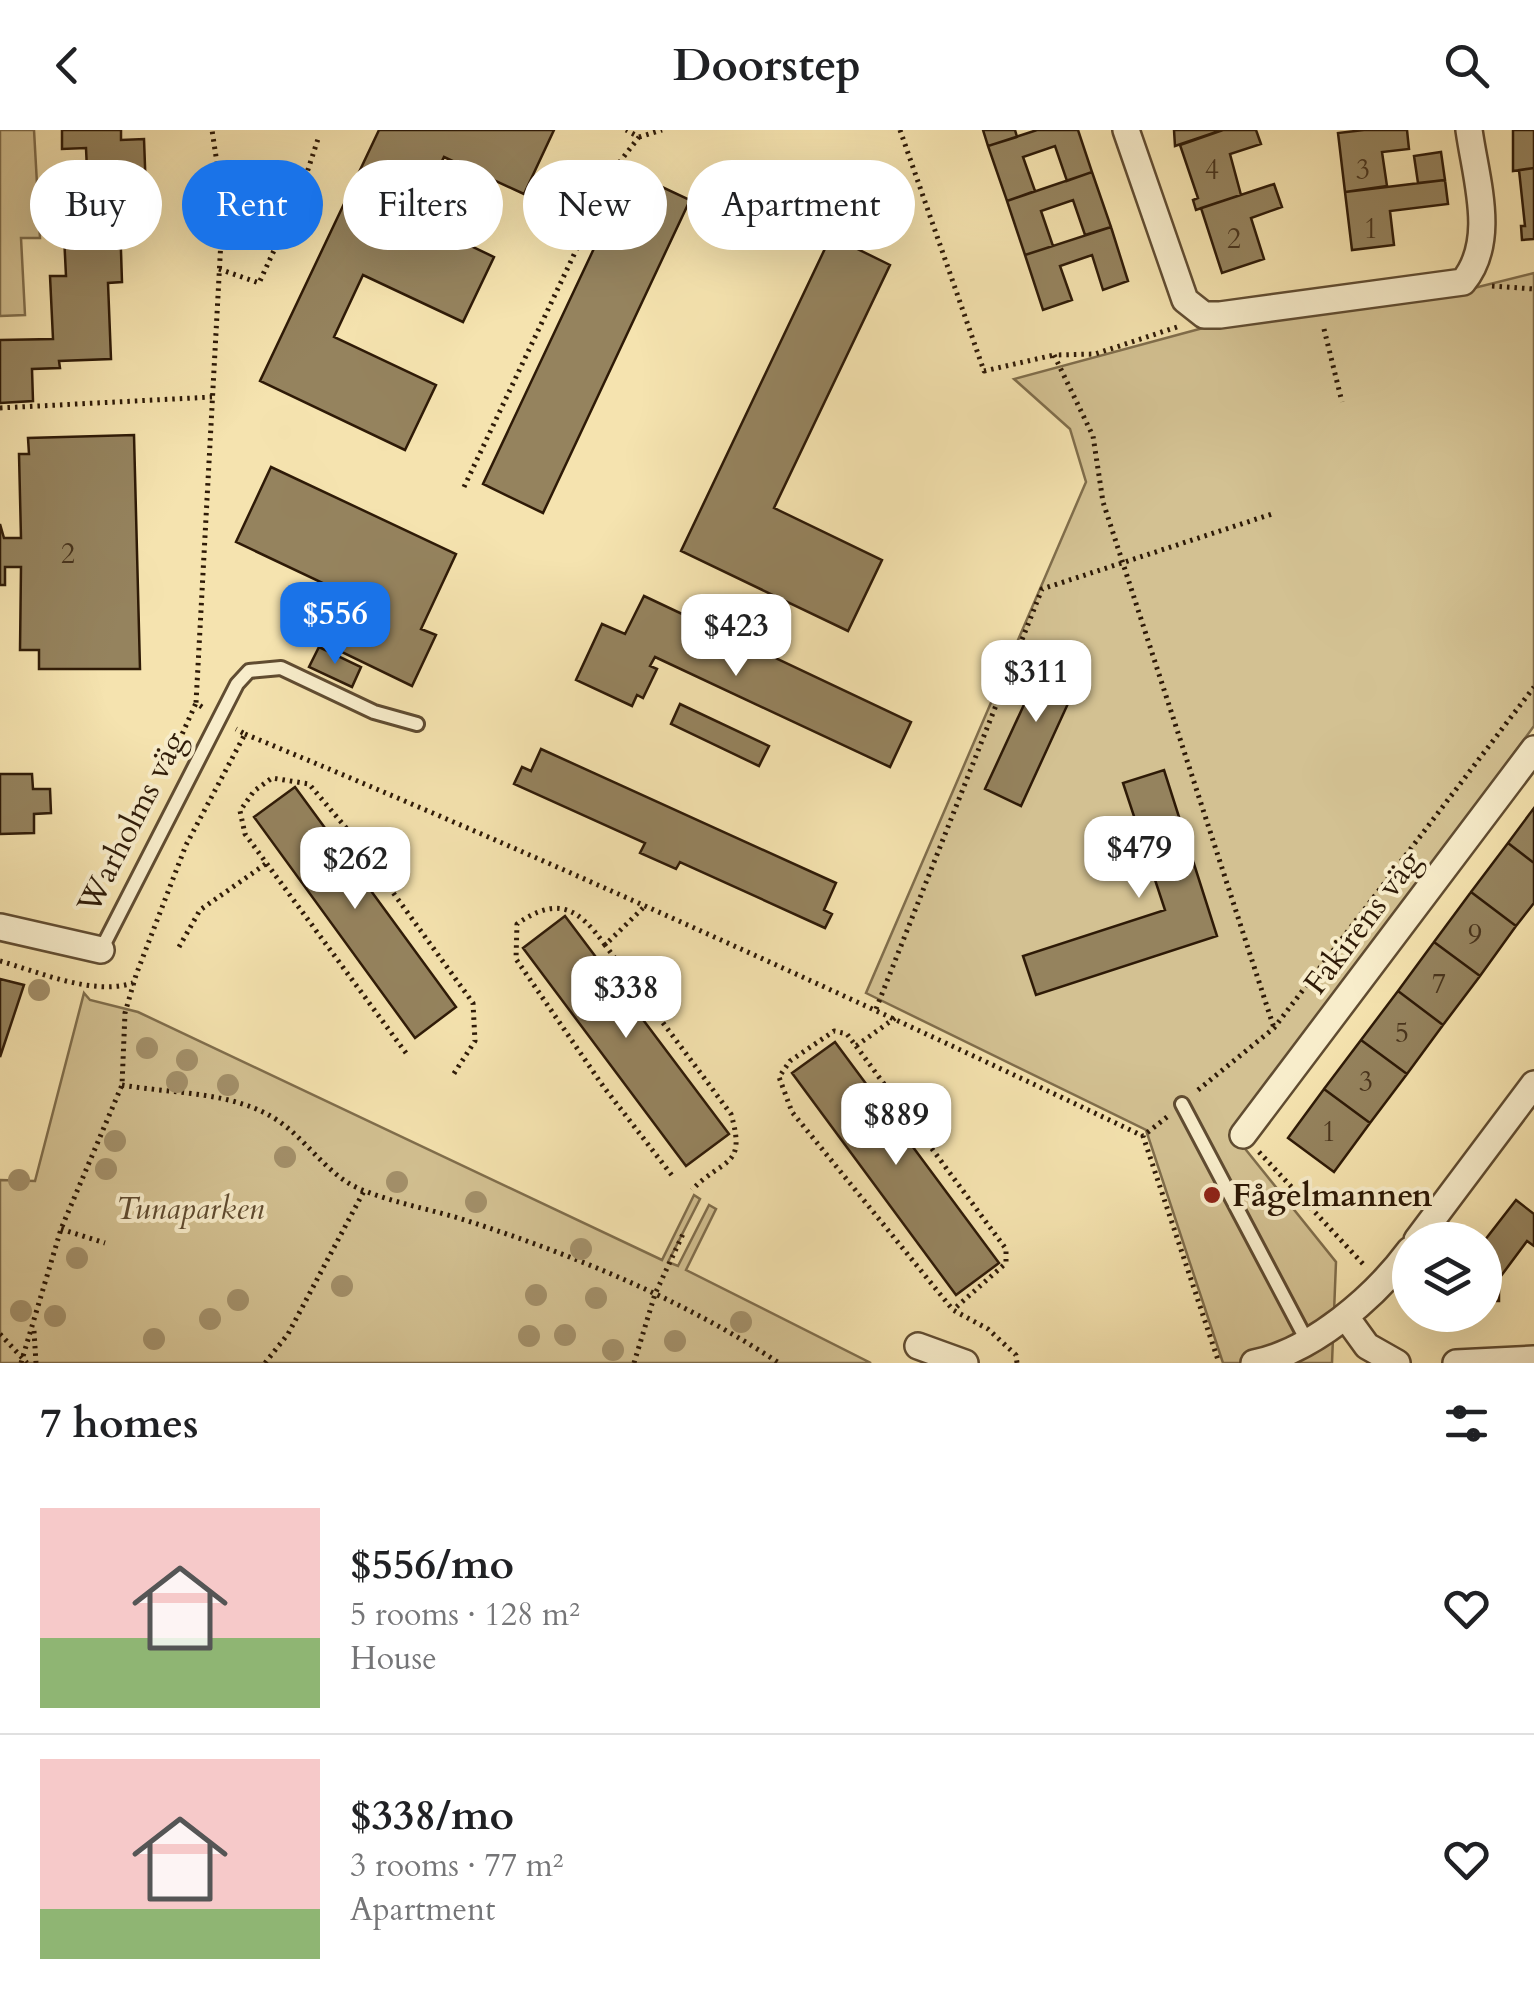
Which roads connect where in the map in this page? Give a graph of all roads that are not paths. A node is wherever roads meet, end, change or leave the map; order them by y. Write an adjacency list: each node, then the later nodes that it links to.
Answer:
1 (1126, 130): 2 (street)
2 (1469, 130)
3 (417, 724): 6 (lane, Warholms väg)
4 (1534, 749): 9 (street, Fakirens väg)
5 (0, 927): 6 (street, Warholms väg)
6 (102, 950)
7 (1534, 1084): 10 (street)
8 (1182, 1104): 13 (lane)
9 (1243, 1135)
10 (1431, 1222)
11 (1392, 1275): 12 (street)
12 (1346, 1316): 13 (street); 18 (street)
13 (1306, 1339): 16 (street)
14 (918, 1346): 17 (street)
15 (1534, 1358): 19 (street)
16 (1262, 1362)
17 (965, 1363)
18 (1397, 1363)
19 (1456, 1363)

